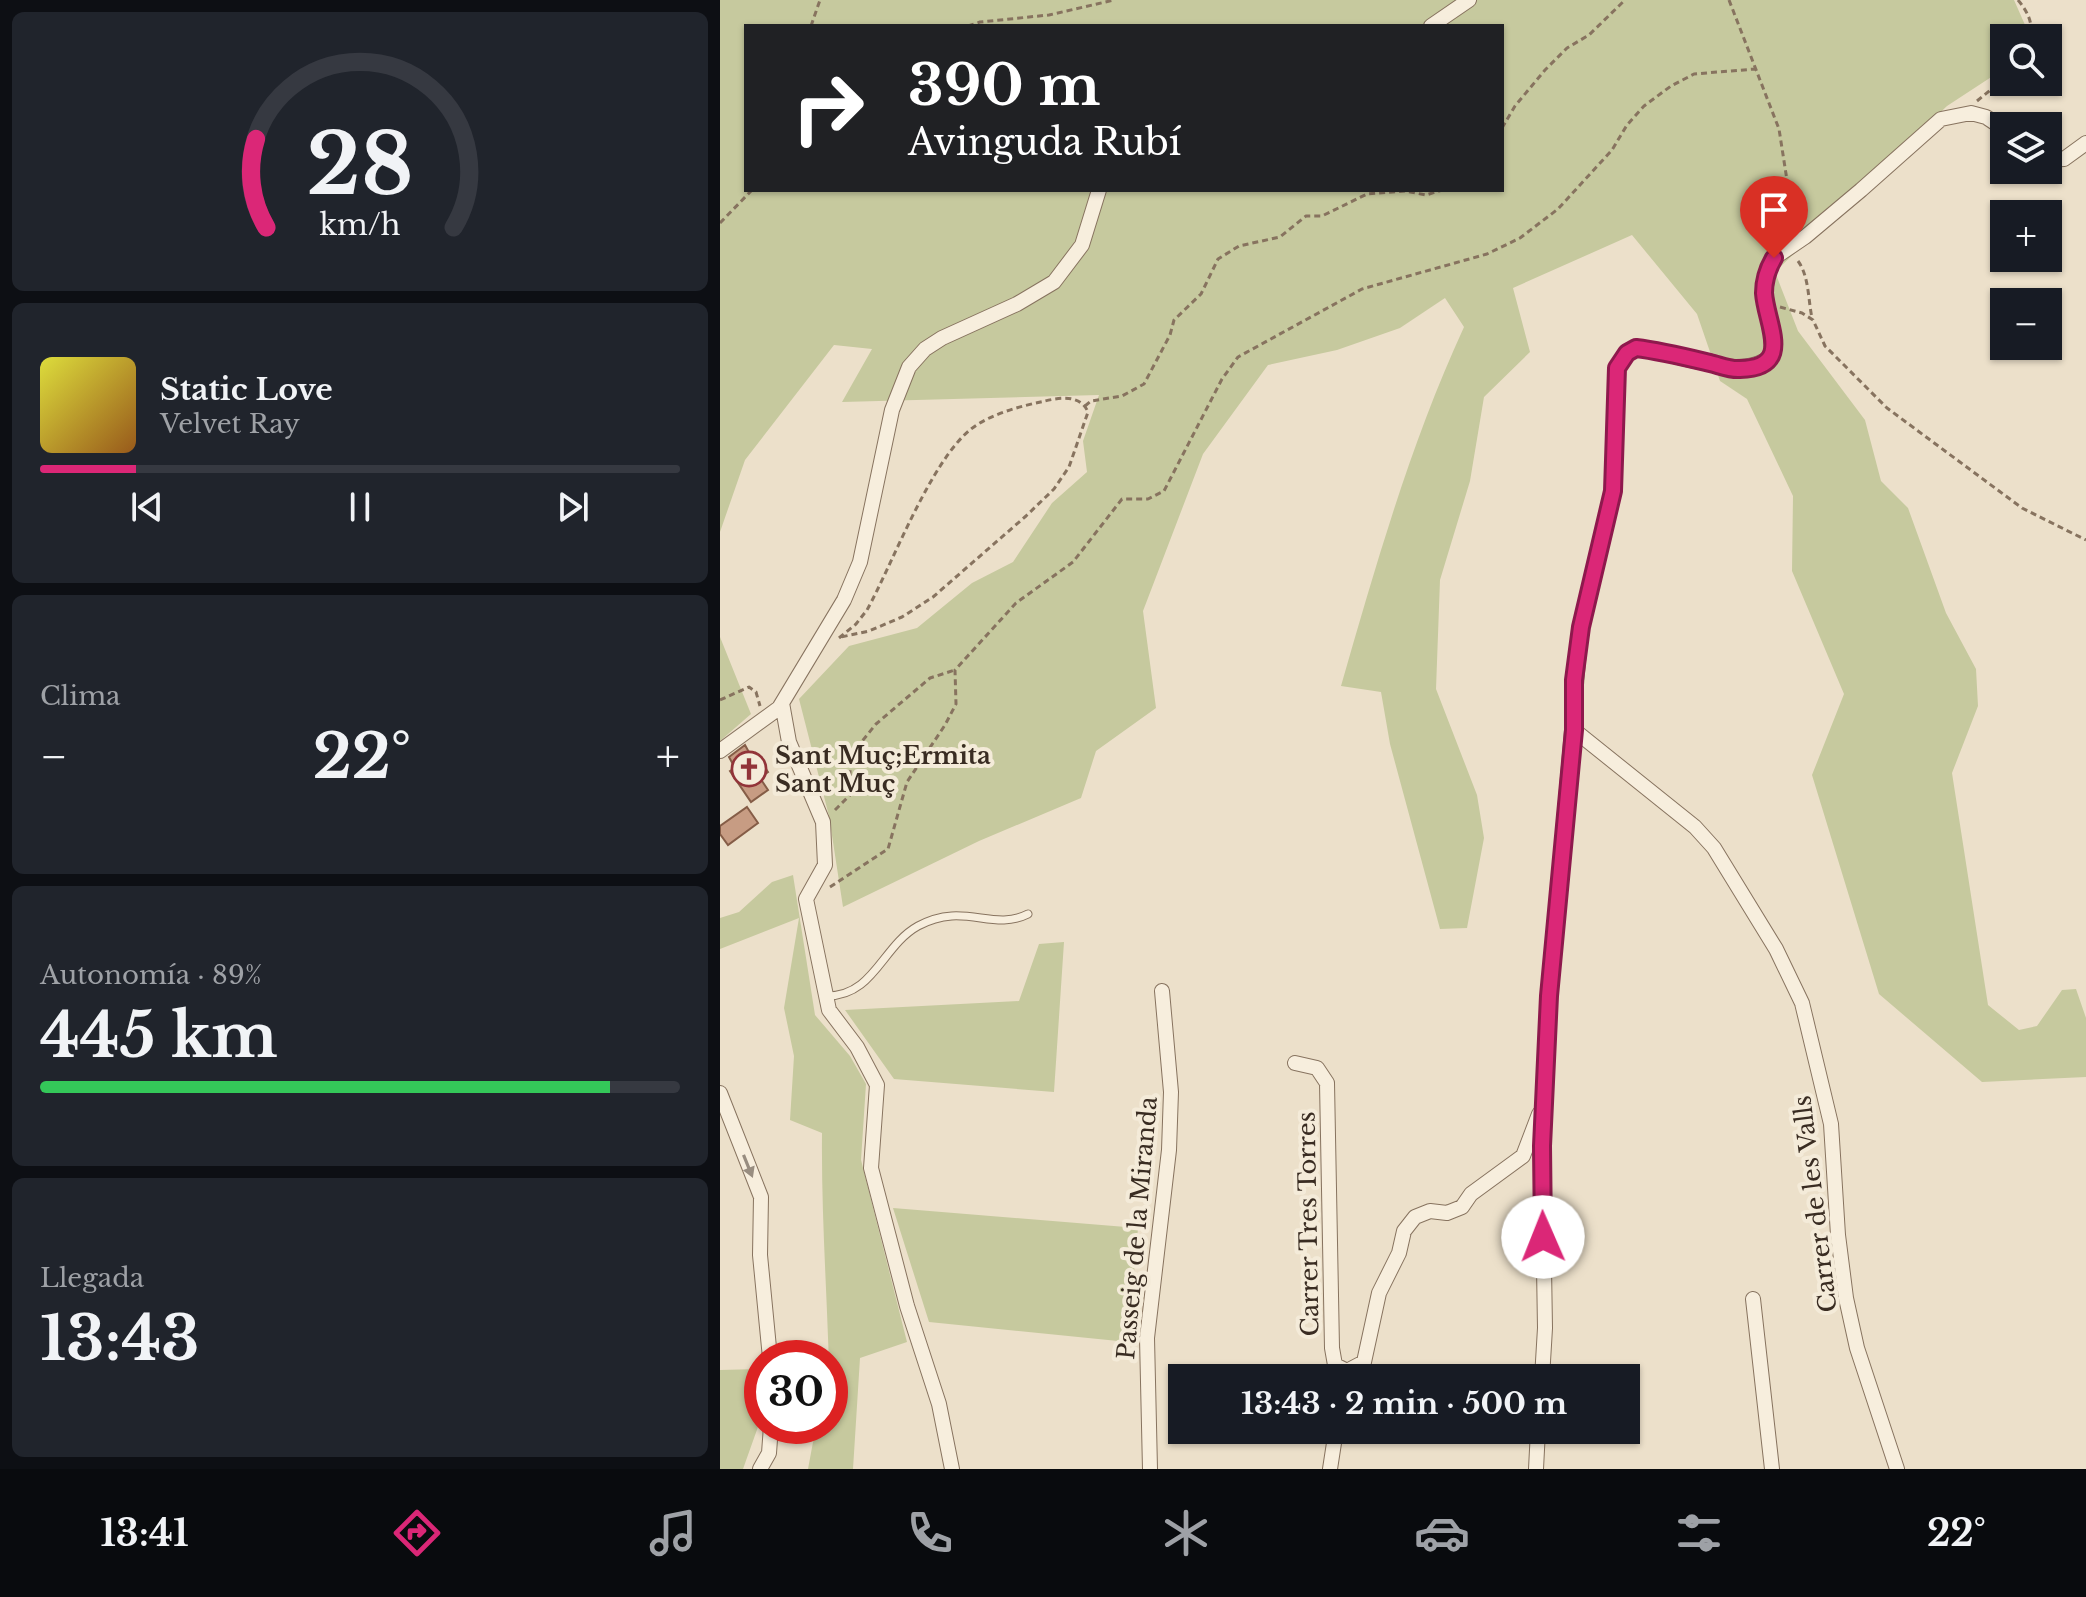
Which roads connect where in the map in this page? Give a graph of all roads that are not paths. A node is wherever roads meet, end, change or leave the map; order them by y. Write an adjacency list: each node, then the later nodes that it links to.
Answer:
1 (1469, 0): 2 (street)
2 (1434, 24)
3 (1990, 120): 8 (street)
4 (2086, 143): 5 (street)
5 (2062, 159)
6 (1098, 192): 7 (street)
7 (782, 703): 9 (street); 12 (street)
8 (1574, 730): 15 (street); 31 (street, Carrer de les Valls)
9 (720, 751)
10 (1028, 914): 12 (lane)
11 (1162, 991): 27 (street, Passeig de la Miranda)
12 (825, 996): 26 (street)
13 (1295, 1063): 19 (street, Carrer Tres Torres)
14 (720, 1093): 17 (street, one-way to 17)
15 (1544, 1103): 18 (street); 21 (street)
16 (1753, 1299): 30 (street)
17 (768, 1340)
18 (1364, 1362): 20 (street, Carrer Tres Torres)
19 (1335, 1364)
20 (1360, 1364)
21 (1543, 1364)
22 (770, 1444): 25 (street)
23 (1334, 1444): 28 (street)
24 (1537, 1444): 29 (street)
25 (760, 1469)
26 (952, 1469)
27 (1150, 1469)
28 (1330, 1469)
29 (1536, 1469)
30 (1772, 1469)
31 (1897, 1469)

